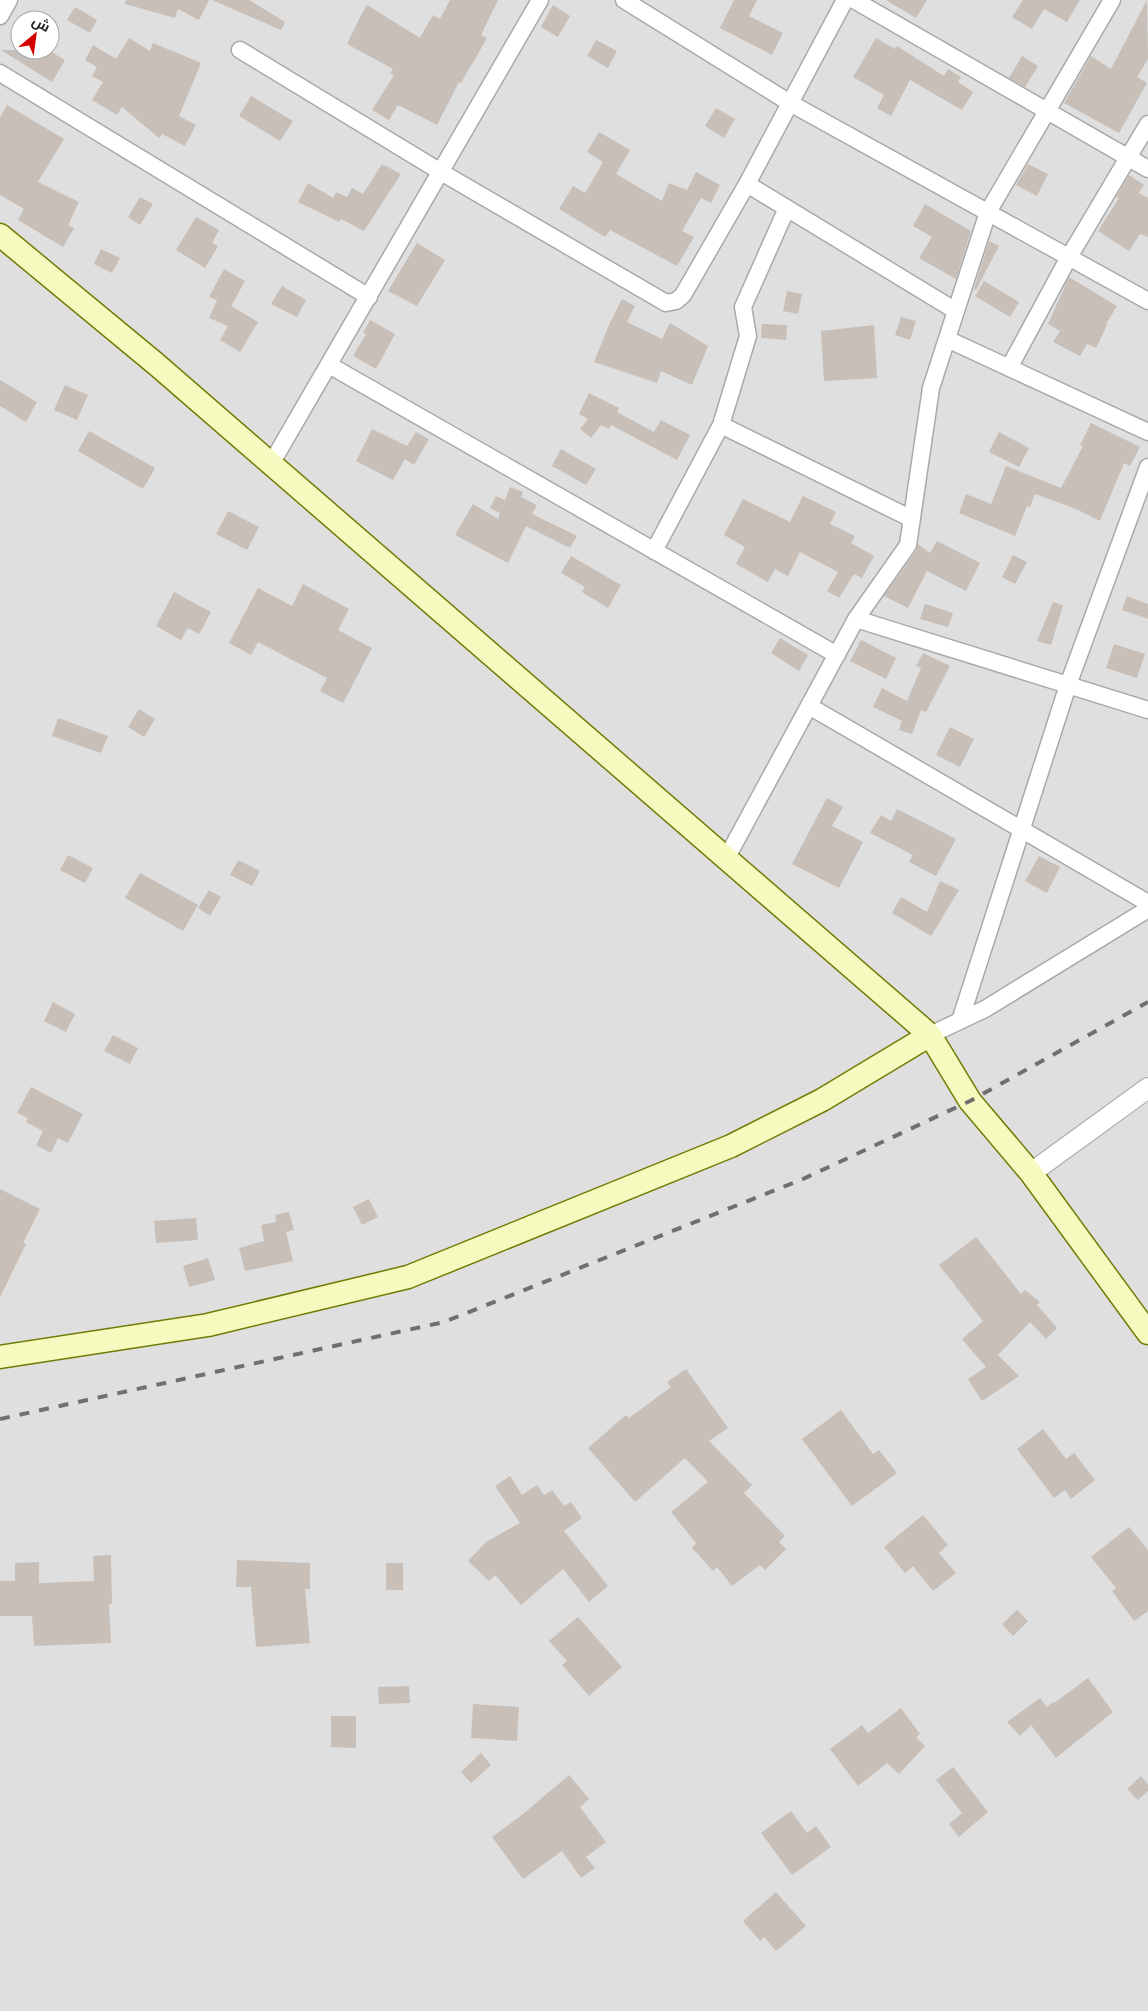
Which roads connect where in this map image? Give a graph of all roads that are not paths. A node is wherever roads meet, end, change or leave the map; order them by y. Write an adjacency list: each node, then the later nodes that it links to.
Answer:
1 (9, 0): 7 (street)
2 (540, 0): 15 (street)
3 (624, 0): 10 (street)
4 (845, 0): 10 (street)
5 (854, 0): 11 (street)
6 (1112, 0): 11 (street)
7 (0, 16)
8 (240, 50): 15 (street)
9 (0, 73): 21 (street)
10 (790, 103): 16 (street); 18 (street)
11 (1048, 112): 13 (street); 18 (street)
12 (1148, 124): 13 (street)
13 (1129, 158): 14 (street); 20 (street)
14 (1148, 168)
15 (441, 172): 16 (street); 21 (street)
16 (747, 184): 17 (street)
17 (787, 208): 23 (street); 27 (street)
18 (988, 212): 20 (street); 23 (street)
19 (0, 234): 29 (main road)
20 (1069, 257): 22 (street); 26 (street)
21 (369, 297): 25 (street)
22 (1148, 301)
23 (956, 311): 24 (street)
24 (947, 339): 26 (street); 31 (street)
25 (329, 365): 29 (street); 32 (street)
26 (1009, 368): 28 (street)
27 (721, 424): 31 (street); 32 (street)
28 (1148, 432)
29 (271, 464): 39 (main road)
30 (1148, 467): 35 (street)
31 (912, 519): 33 (street)
32 (654, 551): 34 (street)
33 (856, 619): 34 (street); 35 (street)
34 (836, 655): 36 (street)
35 (1068, 685): 37 (street); 38 (street)
36 (809, 706): 38 (street); 39 (street)
37 (1148, 710)
38 (1022, 829): 40 (street); 42 (street)
39 (726, 859): 43 (main road)
40 (1148, 903)
41 (1148, 909): 42 (street)
42 (960, 1021): 43 (street)
43 (930, 1035): 45 (main road); 47 (main road)
44 (1148, 1088): 45 (street)
45 (1031, 1173): 46 (main road)
46 (1145, 1322)
47 (0, 1357)

